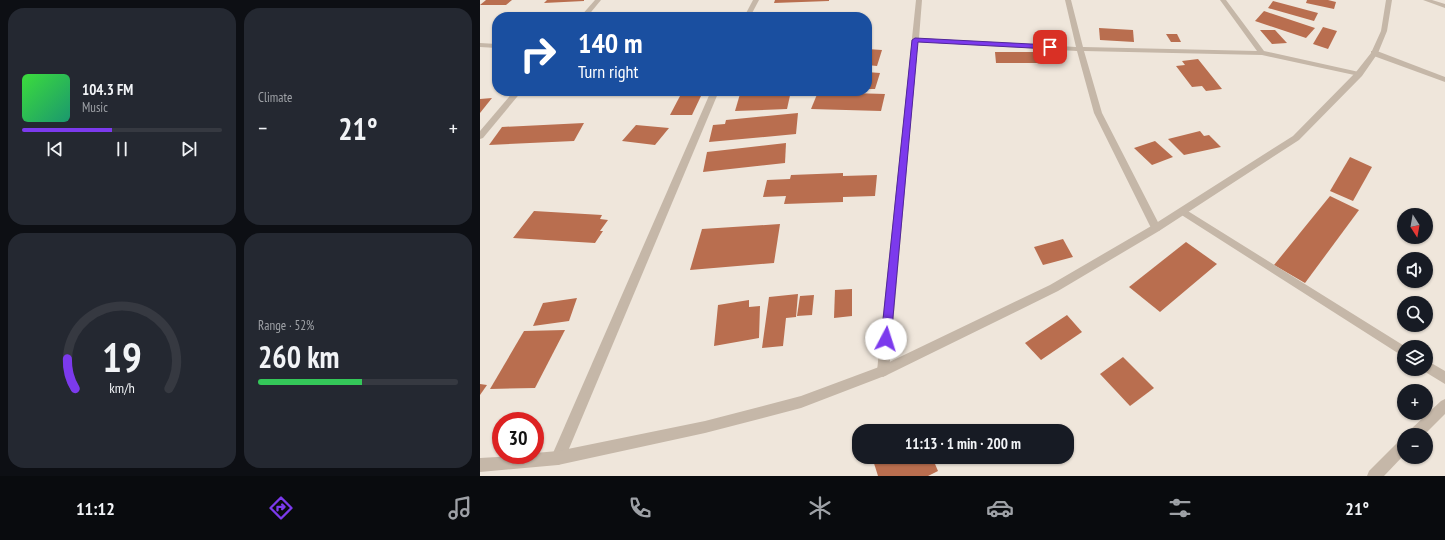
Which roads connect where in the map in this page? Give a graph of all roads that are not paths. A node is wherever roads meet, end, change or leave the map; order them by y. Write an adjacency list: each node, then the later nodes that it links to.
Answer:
1 (598, 0): 9 (street)
2 (756, 0): 10 (street)
3 (919, 0): 11 (street)
4 (1068, 0): 14 (street)
5 (1223, 0): 15 (street)
6 (1389, 0): 16 (street)
7 (1426, 0): 8 (street)
8 (1445, 6)
9 (587, 12)
10 (750, 12)
11 (915, 40): 14 (street); 26 (street)
12 (480, 45): 13 (street)
13 (492, 46)
14 (1080, 49): 15 (street); 23 (street)
15 (1262, 53): 17 (street)
16 (1374, 53): 17 (street); 18 (street)
17 (1359, 74): 22 (street)
18 (1445, 80)
19 (514, 96): 21 (street)
20 (713, 96): 31 (street)
21 (480, 136)
22 (1183, 212): 23 (street); 24 (street)
23 (1156, 228): 26 (street)
24 (1397, 348)
25 (1433, 370): 27 (street)
26 (883, 371): 31 (street)
27 (1445, 378)
28 (1445, 405): 29 (street)
29 (1422, 428)
30 (1397, 453): 33 (street)
31 (558, 458): 32 (street)
32 (480, 465)
33 (1374, 476)

